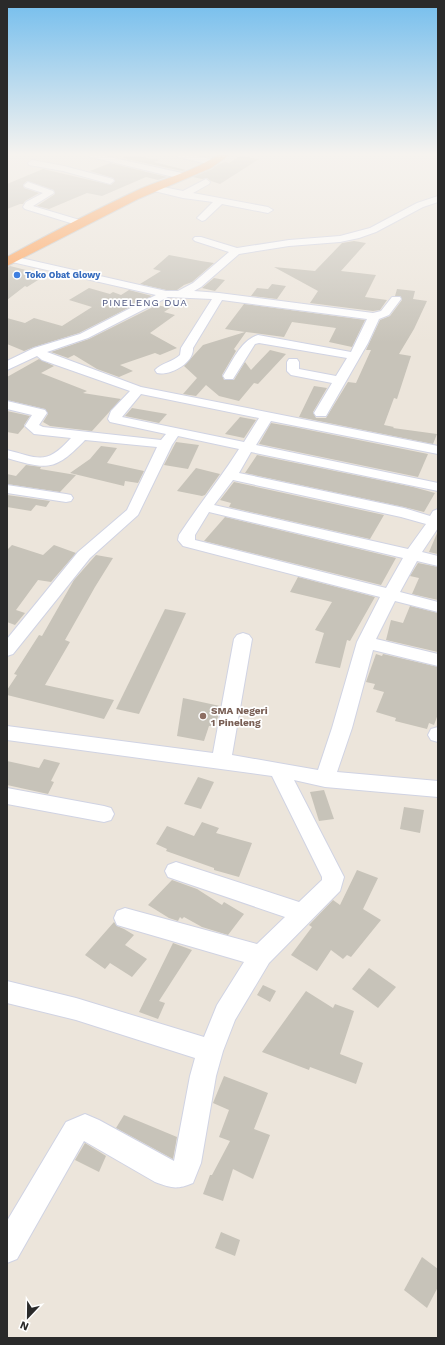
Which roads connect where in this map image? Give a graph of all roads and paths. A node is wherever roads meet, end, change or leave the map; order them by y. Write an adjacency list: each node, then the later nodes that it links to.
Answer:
1 (63, 218): 4 (street)
2 (90, 218): 4 (highway)
3 (396, 218): 6 (street)
4 (80, 223): 7 (highway)
5 (198, 239): 6 (street)
6 (236, 251): 9 (street)
7 (10, 260): 8 (street)
8 (166, 294): 9 (street); 13 (street)
9 (180, 294): 10 (street)
10 (219, 296): 12 (street); 17 (street)
11 (396, 299): 12 (street)
12 (374, 317): 14 (street)
13 (38, 351): 16 (street); 20 (street)
14 (354, 356): 18 (street); 19 (street)
15 (293, 362): 19 (street)
16 (7, 366)
17 (162, 370)
18 (229, 376)
19 (340, 381): 22 (street)
20 (138, 390): 23 (street); 24 (street)
21 (7, 405): 26 (street)
22 (321, 413)
23 (267, 416): 28 (street); 29 (street)
24 (119, 420): 25 (street); 26 (street)
25 (174, 432): 27 (street); 28 (street)
26 (88, 436): 27 (street); 30 (street)
27 (165, 444): 43 (street)
28 (247, 448): 31 (street); 32 (street)
29 (438, 450)
30 (7, 454)
31 (230, 475): 35 (street); 36 (street)
32 (438, 487)
33 (7, 489): 34 (street)
34 (66, 498)
35 (205, 507): 37 (street); 39 (street)
36 (437, 520): 37 (street)
37 (413, 555): 38 (street); 39 (street)
38 (438, 561)
39 (390, 595): 40 (street); 42 (street)
40 (438, 607)
41 (243, 640): 46 (street)
42 (366, 642): 44 (street); 48 (street)
43 (7, 650)
44 (438, 660)
45 (7, 732): 46 (street)
46 (220, 761): 47 (street)
47 (279, 770): 48 (street); 53 (street)
48 (325, 779): 49 (street)
49 (438, 789)
50 (7, 796): 51 (street)
51 (104, 814)
52 (176, 871): 53 (street)
53 (302, 913): 55 (street)
54 (124, 918): 55 (street)
55 (261, 956): 57 (street)
56 (7, 992): 57 (street)
57 (210, 1050): 58 (street)
58 (7, 1249)

